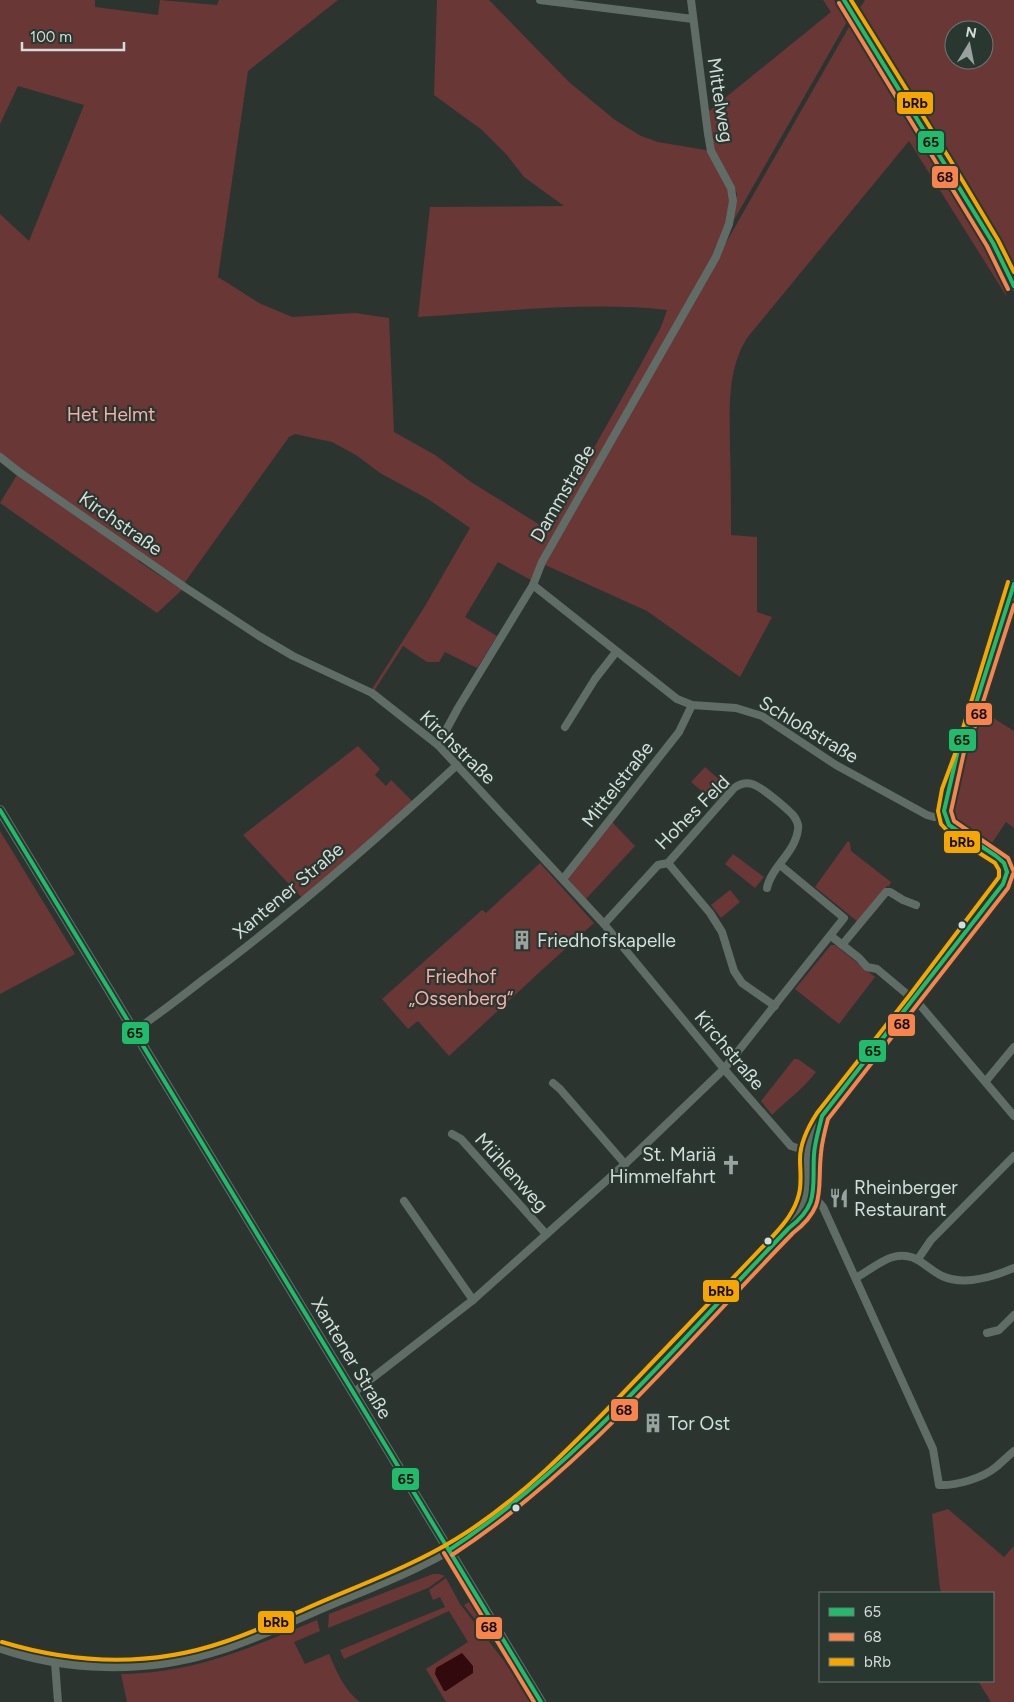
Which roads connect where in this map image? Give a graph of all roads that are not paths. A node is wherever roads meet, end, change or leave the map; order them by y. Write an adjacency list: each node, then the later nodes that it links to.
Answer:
1 (540, 0): 4 (street)
2 (691, 0): 4 (street, Mittelweg)
3 (844, 0): 6 (street)
4 (693, 20): 5 (street, Mittelweg)
5 (716, 257): 9 (street, Dammstraße)
6 (1014, 286)
7 (0, 456): 13 (street, Kirchstraße)
8 (1014, 584): 16 (street)
9 (533, 585): 10 (street, Schloßstraße); 13 (street, Dammstraße)
10 (616, 652): 11 (street, Schloßstraße); 12 (street)
11 (692, 705): 16 (street, Schloßstraße); 20 (street, Mittelstraße)
12 (565, 726)
13 (438, 745): 14 (street, Kirchstraße)
14 (457, 765): 20 (street, Kirchstraße); 28 (street, Xantener Straße)
15 (0, 810): 28 (main road, Xantener Straße)
16 (944, 816): 19 (street)
17 (668, 863): 18 (street, Hohes Feld); 23 (street, Hohes Feld); 27 (street)
18 (780, 865): 21 (street, Hohes Feld); 24 (street, Mühlenweg)
19 (1010, 873): 26 (street)
20 (563, 880): 23 (street, Kirchstraße)
21 (767, 888)
22 (916, 905): 25 (street)
23 (604, 924): 30 (street, Kirchstraße)
24 (831, 936): 25 (street); 27 (street, Mühlenweg)
25 (842, 944): 26 (street)
26 (914, 1000): 31 (street); 35 (street)
27 (775, 1006): 30 (street, Mühlenweg)
28 (134, 1031): 47 (main road, Xantener Straße)
29 (1014, 1047): 31 (street)
30 (724, 1069): 35 (street, Kirchstraße); 37 (street, Mühlenweg)
31 (986, 1082): 33 (street)
32 (553, 1083): 37 (street)
33 (1014, 1116)
34 (452, 1134): 40 (street, Mühlenweg)
35 (810, 1152): 38 (street)
36 (1014, 1156): 41 (street)
37 (625, 1164): 40 (street, Mühlenweg)
38 (810, 1195): 43 (street); 49 (street)
39 (404, 1201): 44 (street)
40 (546, 1234): 44 (street, Mühlenweg)
41 (918, 1259): 42 (street); 43 (street)
42 (1014, 1268)
43 (856, 1278): 48 (street)
44 (472, 1300): 47 (street, Mühlenweg)
45 (1014, 1315): 46 (street)
46 (988, 1333)
47 (353, 1393): 49 (main road, Xantener Straße)
48 (1014, 1450)
49 (449, 1550): 51 (street); 53 (main road, Xantener Straße)
50 (0, 1648): 51 (street)
51 (55, 1663): 52 (street)
52 (58, 1702)
53 (541, 1702)

